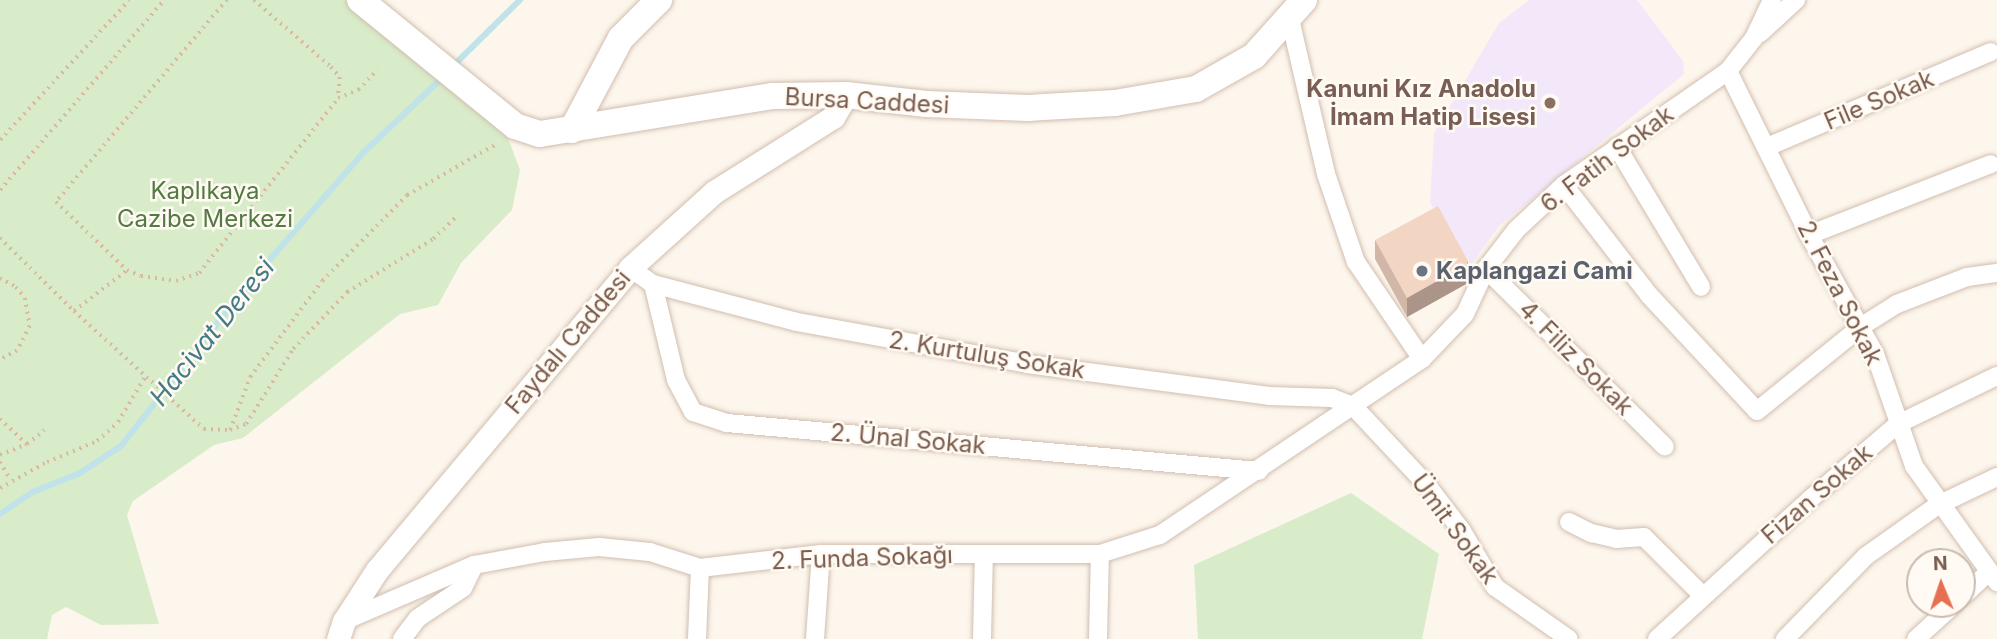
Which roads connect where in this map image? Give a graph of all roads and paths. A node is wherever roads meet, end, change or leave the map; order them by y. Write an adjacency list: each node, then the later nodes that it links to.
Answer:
1 (129, 0): 17 (path)
2 (164, 0): 23 (path)
3 (227, 0): 29 (path)
4 (254, 0): 15 (path)
5 (360, 0): 16 (main road, Bursa Caddesi)
6 (659, 0): 16 (main road)
7 (1772, 0): 10 (street, 6. Fatih Sokak)
8 (1796, 0): 10 (street)
9 (1297, 9): 14 (main road, Bursa Caddesi); 36 (street)
10 (1754, 38): 13 (street, 6. Fatih Sokak)
11 (1992, 52): 20 (street, File Sokak)
12 (377, 70): 15 (path)
13 (1728, 71): 19 (street, 6. Fatih Sokak); 20 (street, 2. Feza Sokak)
14 (846, 95): 16 (main road, Bursa Caddesi); 27 (street, Faydalı Caddesi)
15 (338, 98): 29 (path)
16 (572, 130)
17 (0, 140)
18 (495, 145): 44 (path)
19 (1616, 147): 22 (street, 6. Fatih Sokak); 33 (street)
20 (1767, 147): 25 (street, 2. Feza Sokak)
21 (1991, 164): 25 (street)
22 (1564, 185): 28 (street, 6. Fatih Sokak); 35 (street)
23 (0, 190)
24 (455, 218): 44 (path)
25 (1809, 235): 35 (street, 2. Feza Sokak)
26 (0, 238): 34 (path)
27 (630, 268): 32 (street, 2. Kurtuluş Sokak); 64 (street, Faydalı Caddesi)
28 (1486, 269): 36 (street, 6. Fatih Sokak); 46 (street, 4. Filiz Sokak)
29 (127, 270): 34 (path)
30 (1997, 274): 35 (street)
31 (0, 278): 37 (path)
32 (653, 284): 40 (street, 2. Kurtuluş Sokak); 49 (street, 2. Ünal Sokak)
33 (1701, 287)
34 (74, 311): 38 (path)
35 (1862, 326): 42 (street, 2. Feza Sokak)
36 (1422, 359): 40 (street, 6. Fatih Sokak)
37 (0, 360)
38 (146, 375): 44 (path); 51 (path)
39 (1997, 376): 42 (street, Fizan Sokak)
40 (1353, 406): 49 (street, 2. Funda Sokağı); 70 (street, Ümit Sokak)
41 (0, 419): 45 (path)
42 (1898, 424): 53 (street, 2. Feza Sokak); 62 (street, Fizan Sokak)
43 (44, 430): 45 (path)
44 (230, 430)
45 (27, 444): 47 (path)
46 (1665, 447)
47 (0, 455)
48 (0, 462): 51 (path)
49 (1259, 471): 57 (street, 2. Funda Sokağı)
50 (1997, 477): 53 (street)
51 (11, 480): 52 (path)
52 (0, 488)
53 (1938, 505): 60 (street, 2. Feza Sokak); 72 (street)
54 (1569, 522): 62 (street)
55 (821, 554): 56 (street, 2. Funda Sokağı); 59 (street, 2. Funda Sokağı); 67 (street)
56 (984, 554): 57 (street, 2. Funda Sokağı); 68 (street)
57 (1100, 554): 69 (street)
58 (474, 565): 59 (street, 2. Funda Sokağı); 64 (street, 2. Funda Sokağı); 65 (street)
59 (700, 568): 66 (street)
60 (1993, 577): 61 (street)
61 (1976, 588)
62 (1703, 596): 71 (street, Fizan Sokak)
63 (1939, 618): 73 (street)
64 (341, 630)
65 (402, 639)
66 (697, 639)
67 (815, 639)
68 (982, 639)
69 (1098, 639)
70 (1569, 639)
71 (1657, 639)
72 (1785, 639)
73 (1916, 639)

